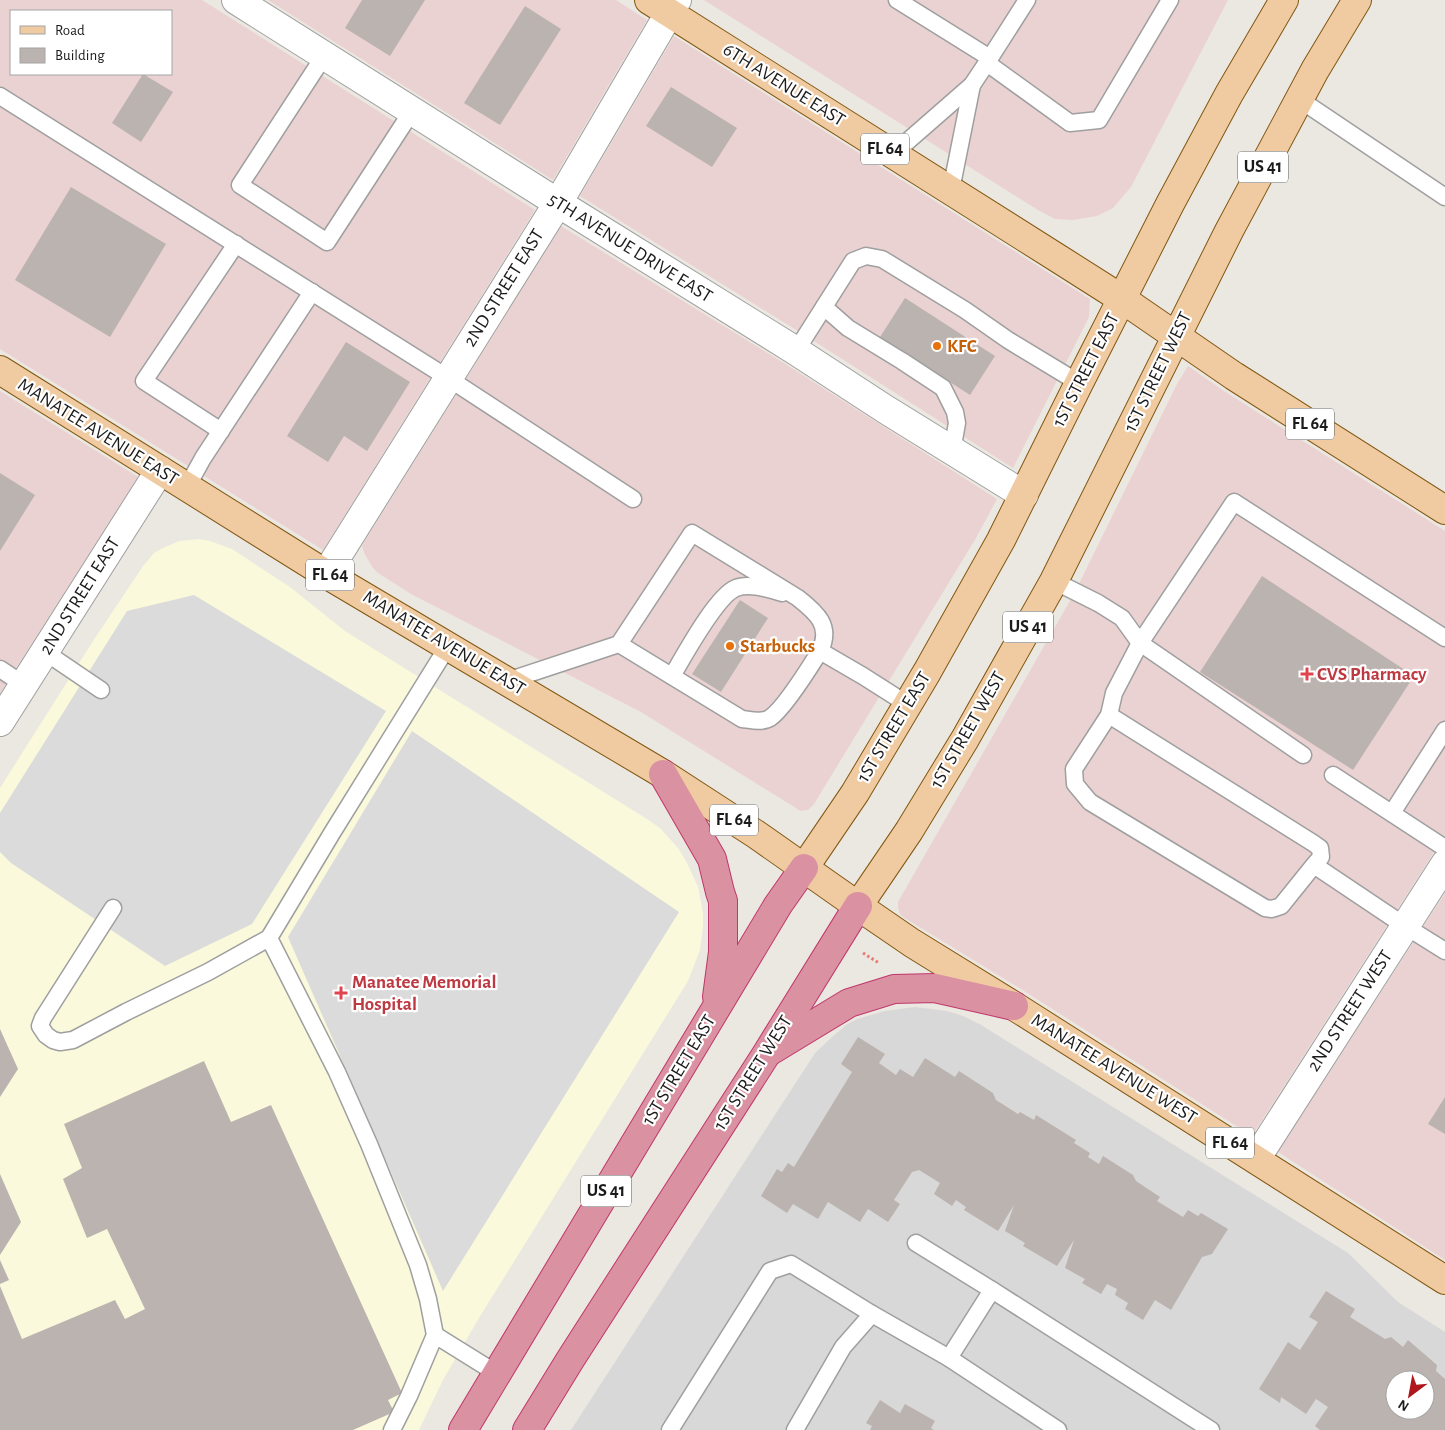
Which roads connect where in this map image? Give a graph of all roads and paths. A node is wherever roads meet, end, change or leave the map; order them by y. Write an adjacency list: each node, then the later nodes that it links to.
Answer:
1 (236, 0): 8 (street, 5TH AVENUE DRIVE EAST)
2 (897, 0): 9 (lane)
3 (1027, 0): 9 (lane)
4 (1170, 0): 9 (lane)
5 (1284, 0): 20 (main road, 1ST STREET EAST / US 41)
6 (1357, 0): 12 (main road, 1ST STREET WEST / US 41)
7 (665, 4): 14 (main road, 6TH AVENUE EAST / FL 64); 17 (street, 2ND STREET EAST)
8 (324, 56): 13 (street, 5TH AVENUE DRIVE EAST); 13 (lane)
9 (988, 61): 10 (lane)
10 (972, 86): 14 (lane); 15 (lane)
11 (0, 96): 18 (lane)
12 (1299, 100): 16 (lane); 22 (main road, 1ST STREET WEST / US 41)
13 (412, 111): 17 (street, 5TH AVENUE DRIVE EAST)
14 (893, 154): 15 (main road, 6TH AVENUE EAST / FL 64)
15 (951, 190): 20 (main road, 6TH AVENUE EAST / FL 64)
16 (1445, 197)
17 (558, 203): 23 (street, 5TH AVENUE DRIVE EAST); 25 (street, 2ND STREET EAST)
18 (236, 244): 19 (lane); 27 (lane)
19 (312, 292): 25 (lane); 27 (lane)
20 (1122, 299): 22 (main road, FL 64); 26 (main road, 1ST STREET EAST / US 41)
21 (824, 307): 23 (lane); 26 (lane); 28 (lane)
22 (1176, 336): 33 (main road, FL 64); 35 (main road, 1ST STREET WEST / US 41)
23 (796, 351): 28 (street, 5TH AVENUE DRIVE EAST)
24 (0, 370): 29 (main road, MANATEE AVENUE EAST / FL 64)
25 (448, 378): 32 (lane); 34 (street, 2ND STREET EAST)
26 (1079, 383): 31 (main road, 1ST STREET EAST / US 41)
27 (221, 431): 30 (lane)
28 (952, 451): 31 (street, 5TH AVENUE DRIVE EAST)
29 (160, 470): 30 (main road, MANATEE AVENUE EAST / FL 64); 42 (street, 2ND STREET EAST)
30 (187, 487): 34 (main road, MANATEE AVENUE EAST / FL 64)
31 (1024, 496): 48 (main road, 1ST STREET EAST / US 41)
32 (633, 499)
33 (1445, 510)
34 (326, 574): 40 (main road, MANATEE AVENUE EAST / FL 64)
35 (1054, 581): 38 (lane); 60 (main road, 1ST STREET WEST / US 41)
36 (798, 598): 39 (lane); 41 (lane); 44 (lane)
37 (1445, 638): 38 (lane)
38 (1140, 643): 49 (lane); 52 (lane)
39 (619, 644): 44 (lane); 45 (lane)
40 (448, 646): 45 (main road, MANATEE AVENUE EAST / FL 64); 63 (lane)
41 (820, 651): 44 (lane); 48 (lane)
42 (45, 652): 46 (street, 2ND STREET EAST); 47 (lane)
43 (0, 669): 46 (lane)
44 (672, 676)
45 (507, 681): 53 (main road, MANATEE AVENUE EAST / FL 64)
46 (24, 685): 50 (street, 2ND STREET EAST)
47 (101, 690)
48 (908, 704): 59 (main road, 1ST STREET EAST / US 41)
49 (1109, 714): 58 (lane); 58 (lane)
50 (0, 722)
51 (1445, 730): 55 (lane)
52 (1303, 755)
53 (663, 774): 59 (main road, MANATEE AVENUE EAST / FL 64); 66 (highway)
54 (1333, 775): 55 (lane)
55 (1392, 813): 56 (lane)
56 (1445, 848)
57 (1445, 864): 62 (street, 2ND STREET WEST)
58 (1314, 865): 62 (lane)
59 (804, 868): 60 (main road, MANATEE AVENUE EAST / FL 64); 66 (highway, 1ST STREET EAST / US 41)
60 (858, 906): 65 (main road, MANATEE AVENUE WEST / FL 64); 67 (highway, 1ST STREET WEST / US 41)
61 (113, 908): 63 (lane)
62 (1405, 926): 64 (lane); 68 (street, 2ND STREET WEST)
63 (269, 938): 73 (lane)
64 (1445, 950)
65 (1014, 1006): 67 (highway); 68 (main road, MANATEE AVENUE WEST / FL 64)
66 (716, 1009): 75 (highway, 1ST STREET EAST / US 41)
67 (766, 1053): 78 (highway, 1ST STREET WEST / US 41)
68 (1256, 1159): 70 (main road, MANATEE AVENUE WEST / FL 64)
69 (916, 1243): 71 (lane)
70 (1445, 1280)
71 (992, 1290): 74 (lane); 82 (lane)
72 (872, 1314): 74 (lane); 79 (lane); 80 (lane)
73 (435, 1334): 75 (lane); 76 (lane)
74 (949, 1358): 81 (lane)
75 (496, 1373): 77 (highway, 1ST STREET EAST / US 41)
76 (392, 1430)
77 (463, 1430)
78 (528, 1430)
79 (670, 1430)
80 (795, 1430)
81 (1058, 1430)
82 (1211, 1430)

